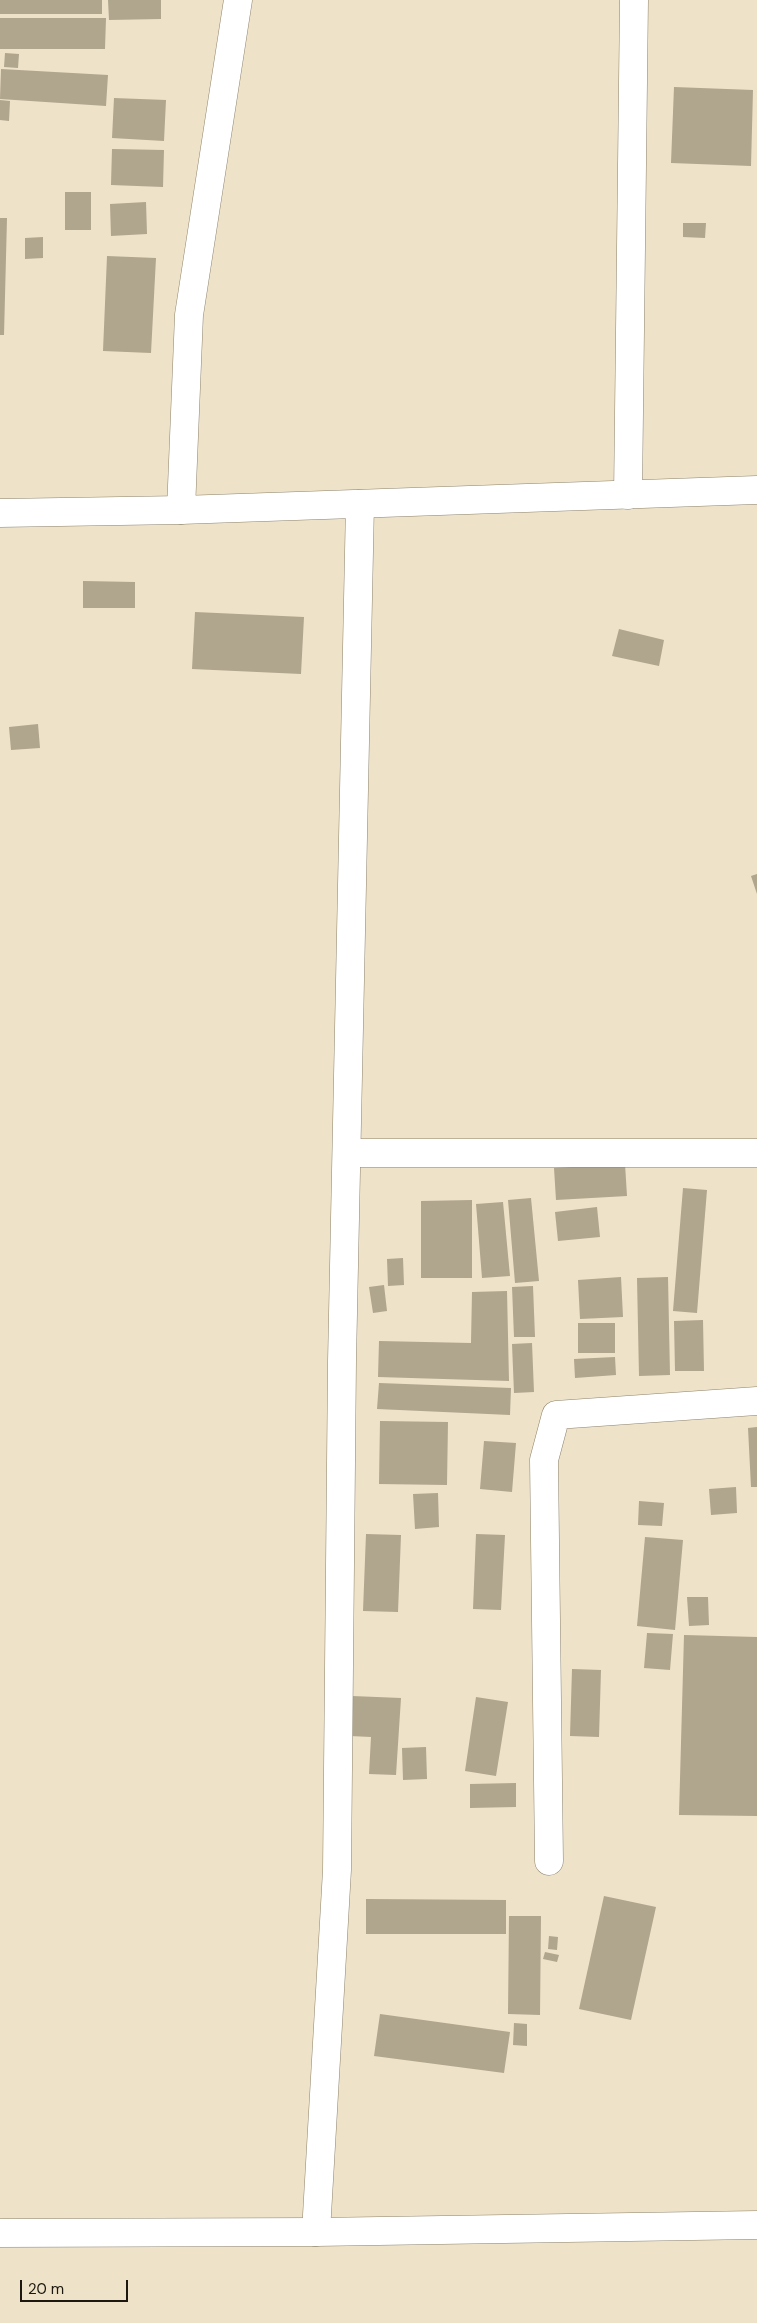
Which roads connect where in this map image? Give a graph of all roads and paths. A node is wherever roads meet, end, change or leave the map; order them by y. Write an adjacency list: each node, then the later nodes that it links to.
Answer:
1 (238, 0): 6 (main road)
2 (634, 0): 4 (main road)
3 (757, 490): 4 (main road)
4 (628, 495): 5 (main road)
5 (360, 504): 6 (main road); 8 (main road)
6 (181, 510): 7 (main road)
7 (0, 513)
8 (347, 1153): 9 (main road); 13 (main road)
9 (757, 1153)
10 (757, 1401): 11 (main road)
11 (550, 1861)
12 (757, 2225): 13 (main road)
13 (316, 2232): 14 (main road)
14 (0, 2233)

